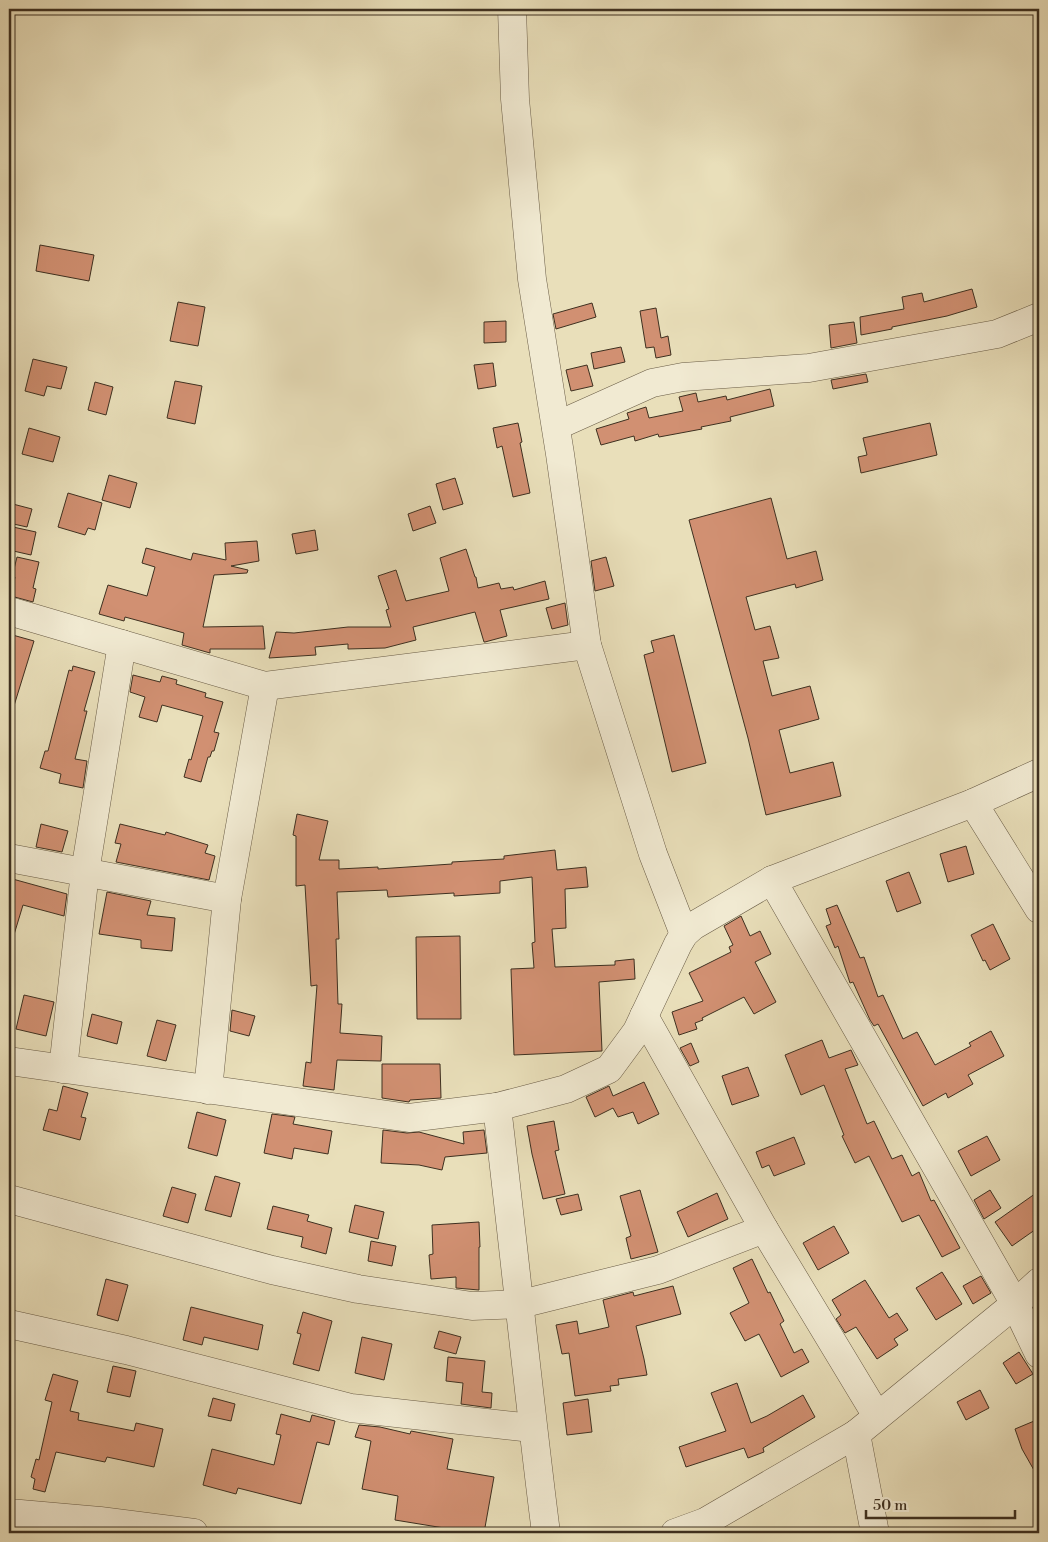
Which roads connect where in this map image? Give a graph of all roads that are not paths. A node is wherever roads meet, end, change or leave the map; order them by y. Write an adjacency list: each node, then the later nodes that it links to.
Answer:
1 (512, 9): 3 (street)
2 (1039, 317): 3 (street)
3 (556, 426): 6 (street)
4 (9, 611): 5 (street)
5 (122, 644): 7 (street); 11 (street)
6 (587, 645): 7 (street); 15 (street)
7 (265, 686): 13 (street)
8 (1039, 773): 9 (street)
9 (973, 803): 12 (street); 14 (street)
10 (9, 858): 11 (street)
11 (85, 872): 13 (street); 18 (street)
12 (772, 880): 15 (street); 25 (street)
13 (227, 899): 19 (street)
14 (1039, 909)
15 (684, 934): 16 (street)
16 (644, 1016): 20 (street); 22 (street)
17 (9, 1061): 18 (street)
18 (63, 1069): 19 (street)
19 (208, 1090): 20 (street)
20 (498, 1108): 24 (street)
21 (9, 1199): 24 (street)
22 (764, 1229): 24 (street); 28 (street)
23 (1039, 1282): 25 (street)
24 (521, 1304): 29 (street)
25 (1015, 1304): 27 (street); 28 (street)
26 (9, 1324): 29 (street)
27 (1039, 1354)
28 (877, 1416): 30 (street)
29 (532, 1428): 34 (street)
30 (856, 1434): 35 (street); 36 (street)
31 (9, 1512): 32 (street)
32 (98, 1527): 33 (street)
33 (194, 1533)
34 (546, 1533)
35 (675, 1533)
36 (875, 1533)

